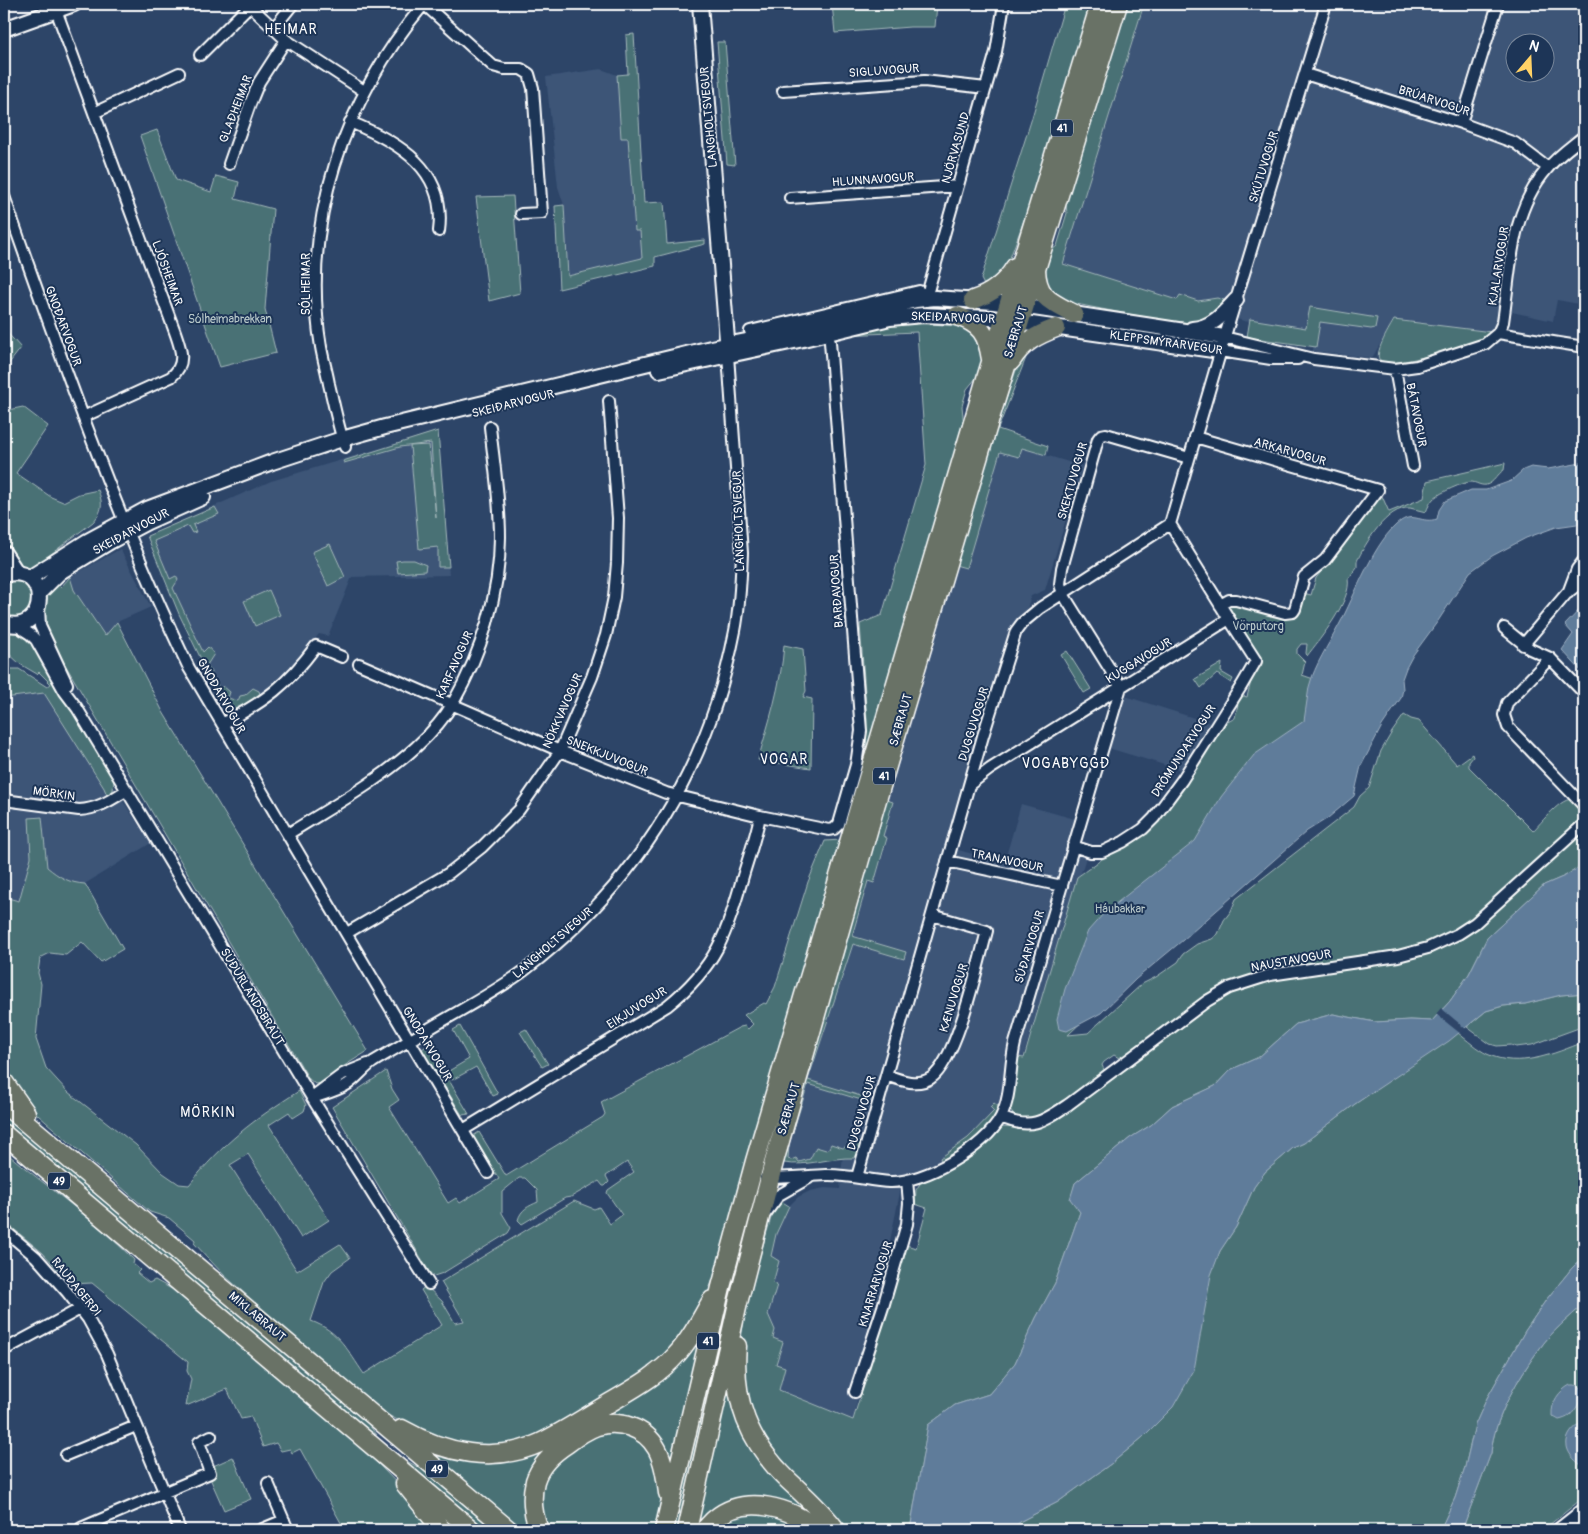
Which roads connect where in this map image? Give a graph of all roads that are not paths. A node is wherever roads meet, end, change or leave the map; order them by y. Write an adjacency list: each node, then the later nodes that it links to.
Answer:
1 (74, 4): 11 (street)
2 (294, 4): 13 (street)
3 (424, 4): 19 (street, SÓLHEIMAR); 30 (street, SÓLHEIMAR)
4 (700, 4): 48 (street, LANGHOLTSVEGUR)
5 (1004, 4): 18 (street, NJÖRVASUND)
6 (1100, 4): 32 (highway, SÆBRAUT / 41)
7 (1118, 4): 33 (highway, SÆBRAUT / 41)
8 (1326, 4): 17 (street, SKÚTUVOGUR)
9 (1498, 4): 23 (street)
10 (249, 5): 13 (street); 15 (street)
11 (56, 10): 12 (street); 21 (street, LJÓSHEIMAR)
12 (7, 29)
13 (273, 29): 14 (street)
14 (286, 40): 19 (street); 25 (street, GLAÐHEIMAR)
15 (200, 55)
16 (179, 72): 21 (street)
17 (1305, 74): 23 (street, BRÚARVOGUR); 36 (street, SKÚTUVOGUR)
18 (986, 88): 20 (street, SIGLUVOGUR); 27 (street, NJÖRVASUND)
19 (364, 91): 22 (street, SÓLHEIMAR)
20 (783, 91)
21 (94, 112): 55 (street, LJÓSHEIMAR)
22 (350, 122): 31 (street); 58 (street, SÓLHEIMAR)
23 (1461, 123): 26 (street, BRÚARVOGUR)
24 (1584, 136): 26 (street, KJALARVOGUR)
25 (229, 164)
26 (1548, 168): 44 (street, KJALARVOGUR)
27 (958, 186): 29 (street, HLUNNAVOGUR); 34 (street, NJÖRVASUND)
28 (4, 196): 55 (street, GNOÐARVOGUR)
29 (790, 198)
30 (520, 214)
31 (439, 231)
32 (1024, 252): 35 (highway); 37 (highway, SÆBRAUT / 41)
33 (1036, 268): 37 (highway, SÆBRAUT / 41); 38 (highway)
34 (926, 298): 35 (street, SKEIÐARVOGUR); 41 (street, SKEIÐARVOGUR)
35 (973, 300): 37 (street, SKEIÐARVOGUR)
36 (1236, 300): 42 (street); 45 (street, SKÚTUVOGUR)
37 (1014, 313): 38 (street, KLEPPSMÝRARVEGUR); 39 (street, SKEIÐARVOGUR); 40 (street, KLEPPSMÝRARVEGUR); 51 (highway, SÆBRAUT / 41); 53 (highway, SÆBRAUT / 41)
38 (1074, 314): 42 (street, KLEPPSMÝRARVEGUR)
39 (957, 316): 48 (street, SKEIÐARVOGUR); 51 (highway)
40 (1056, 328): 49 (street, KLEPPSMÝRARVEGUR); 53 (highway)
41 (774, 329): 43 (street, SKEIÐARVOGUR); 48 (street, SKEIÐARVOGUR)
42 (1174, 329): 45 (street, KLEPPSMÝRARVEGUR)
43 (750, 331)
44 (1498, 333): 47 (street); 52 (street, KLEPPSMÝRARVEGUR)
45 (1224, 337): 49 (street); 50 (street, KLEPPSMÝRARVEGUR)
46 (830, 342): 91 (street, BARÐAVOGUR)
47 (1584, 347)
48 (728, 350): 58 (street, SKEIÐARVOGUR); 86 (street, LANGHOLTSVEGUR)
49 (1220, 351): 50 (street, KLEPPSMÝRARVEGUR); 57 (street)
50 (1314, 358): 52 (street, KLEPPSMÝRARVEGUR)
51 (991, 360): 109 (highway, SÆBRAUT / 41)
52 (1395, 369): 60 (street, BÁTAVOGUR)
53 (1003, 374): 110 (highway, SÆBRAUT / 41)
54 (609, 401): 83 (street, NÖKKVAVOGUR)
55 (83, 417): 62 (street, GNOÐARVOGUR)
56 (490, 427): 80 (street, KARFAVOGUR)
57 (1195, 437): 59 (street); 70 (street, ARKARVOGUR)
58 (343, 443): 62 (street, SKEIÐARVOGUR)
59 (1189, 458): 61 (street); 67 (street, SKEKTUVOGUR)
60 (1413, 466)
61 (1170, 524): 67 (street, DUGGUVOGUR); 70 (street)
62 (125, 526): 65 (street, SKEIÐARVOGUR); 69 (street, SKEIÐARVOGUR); 82 (street, GNOÐARVOGUR)
63 (4, 553): 65 (street, SUÐURLANDSBRAUT)
64 (1584, 560): 68 (street)
65 (17, 575): 69 (street, SUÐURLANDSBRAUT)
66 (1584, 580): 68 (street)
67 (1063, 594): 78 (street); 84 (street, DUGGUVOGUR)
68 (1567, 594): 74 (street)
69 (39, 598): 72 (street, SUÐURLANDSBRAUT); 81 (street, SUÐURLANDSBRAUT)
70 (1220, 604): 71 (street)
71 (1229, 619): 78 (street, KUGGAVOGUR); 93 (street, DRÓMUNDARVOGUR)
72 (7, 624): 81 (street, SUÐURLANDSBRAUT)
73 (1504, 628): 74 (street)
74 (1523, 645): 76 (street)
75 (342, 657): 82 (street)
76 (1550, 658): 79 (street); 88 (street)
77 (359, 664): 80 (street, SNEKKJUVOGUR)
78 (1121, 687): 84 (street, KUGGAVOGUR); 93 (street, SÚÐARVOGUR)
79 (1584, 693)
80 (452, 705): 83 (street, SNEKKJUVOGUR); 92 (street, KARFAVOGUR)
81 (77, 708): 85 (street, SUÐURLANDSBRAUT)
82 (222, 724): 92 (street, GNOÐARVOGUR)
83 (560, 751): 86 (street, SNEKKJUVOGUR); 97 (street, NÖKKVAVOGUR)
84 (969, 785): 94 (street, DUGGUVOGUR)
85 (127, 790): 87 (street, MÖRKIN); 101 (street, SUÐURLANDSBRAUT)
86 (677, 796): 89 (street, SNEKKJUVOGUR); 98 (street, LANGHOLTSVEGUR)
87 (4, 800)
88 (1584, 806)
89 (760, 816): 91 (street, SNEKKJUVOGUR); 104 (street, EIKJUVOGUR)
90 (1584, 824): 103 (street, NAUSTAVOGUR)
91 (829, 830)
92 (288, 834): 97 (street, GNOÐARVOGUR)
93 (1073, 846): 95 (street, SÚÐARVOGUR)
94 (947, 861): 95 (street, TRANAVOGUR); 96 (street, DUGGUVOGUR)
95 (1062, 886): 103 (street, SÚÐARVOGUR)
96 (932, 915): 99 (street, DUGGUVOGUR); 99 (street, KÆNUVOGUR)
97 (347, 933): 98 (street, GNOÐARVOGUR)
98 (411, 1040): 101 (street, LANGHOLTSVEGUR); 104 (street, GNOÐARVOGUR)
99 (886, 1075): 111 (street, DUGGUVOGUR)
100 (4, 1082): 106 (highway)
101 (312, 1098): 115 (street, SUÐURLANDSBRAUT)
102 (4, 1104): 106 (highway, MIKLABRAUT / 49)
103 (1001, 1117): 112 (street, SÚÐARVOGUR)
104 (463, 1130): 107 (street, GNOÐARVOGUR)
105 (4, 1134): 125 (highway, MIKLABRAUT / 49)
106 (44, 1138): 121 (highway, MIKLABRAUT / 49)
107 (488, 1173)
108 (812, 1176): 110 (street, SÚÐARVOGUR); 111 (street, SÚÐARVOGUR); 113 (street, SÚÐARVOGUR)
109 (750, 1178): 110 (street, SÚÐARVOGUR); 116 (highway, SÆBRAUT / 41)
110 (770, 1178): 113 (highway, SÆBRAUT / 41)
111 (857, 1178): 112 (street, SÚÐARVOGUR)
112 (907, 1180): 120 (street, KNARRARVOGUR)
113 (758, 1227): 117 (highway, SÆBRAUT / 41)
114 (4, 1230): 118 (street, RAUÐAGERÐI)
115 (429, 1284)
116 (720, 1287): 121 (highway); 128 (highway, SÆBRAUT / 41)
117 (738, 1303): 139 (highway, SÆBRAUT / 41); 142 (highway)
118 (80, 1309): 119 (street); 122 (street, RAUÐAGERÐI)
119 (4, 1350)
120 (855, 1392)
121 (365, 1407): 136 (highway, MIKLABRAUT / 49)
122 (136, 1426): 124 (street); 127 (street, RAUÐAGERÐI)
123 (211, 1436): 127 (street)
124 (66, 1455)
125 (385, 1458): 134 (highway); 135 (highway, MIKLABRAUT / 49)
126 (268, 1483): 130 (street)
127 (164, 1492): 131 (street); 132 (street, RAUÐAGERÐI)
128 (669, 1504): 137 (highway); 138 (highway, 41)
129 (1584, 1511): 143 (street)
130 (286, 1525): 133 (street)
131 (81, 1528)
132 (180, 1530)
133 (260, 1530)
134 (442, 1530)
135 (472, 1530)
136 (510, 1530)
137 (540, 1530)
138 (664, 1530)
139 (687, 1530)
140 (704, 1530): 141 (highway)
141 (817, 1530)
142 (836, 1530)
143 (1560, 1530)

